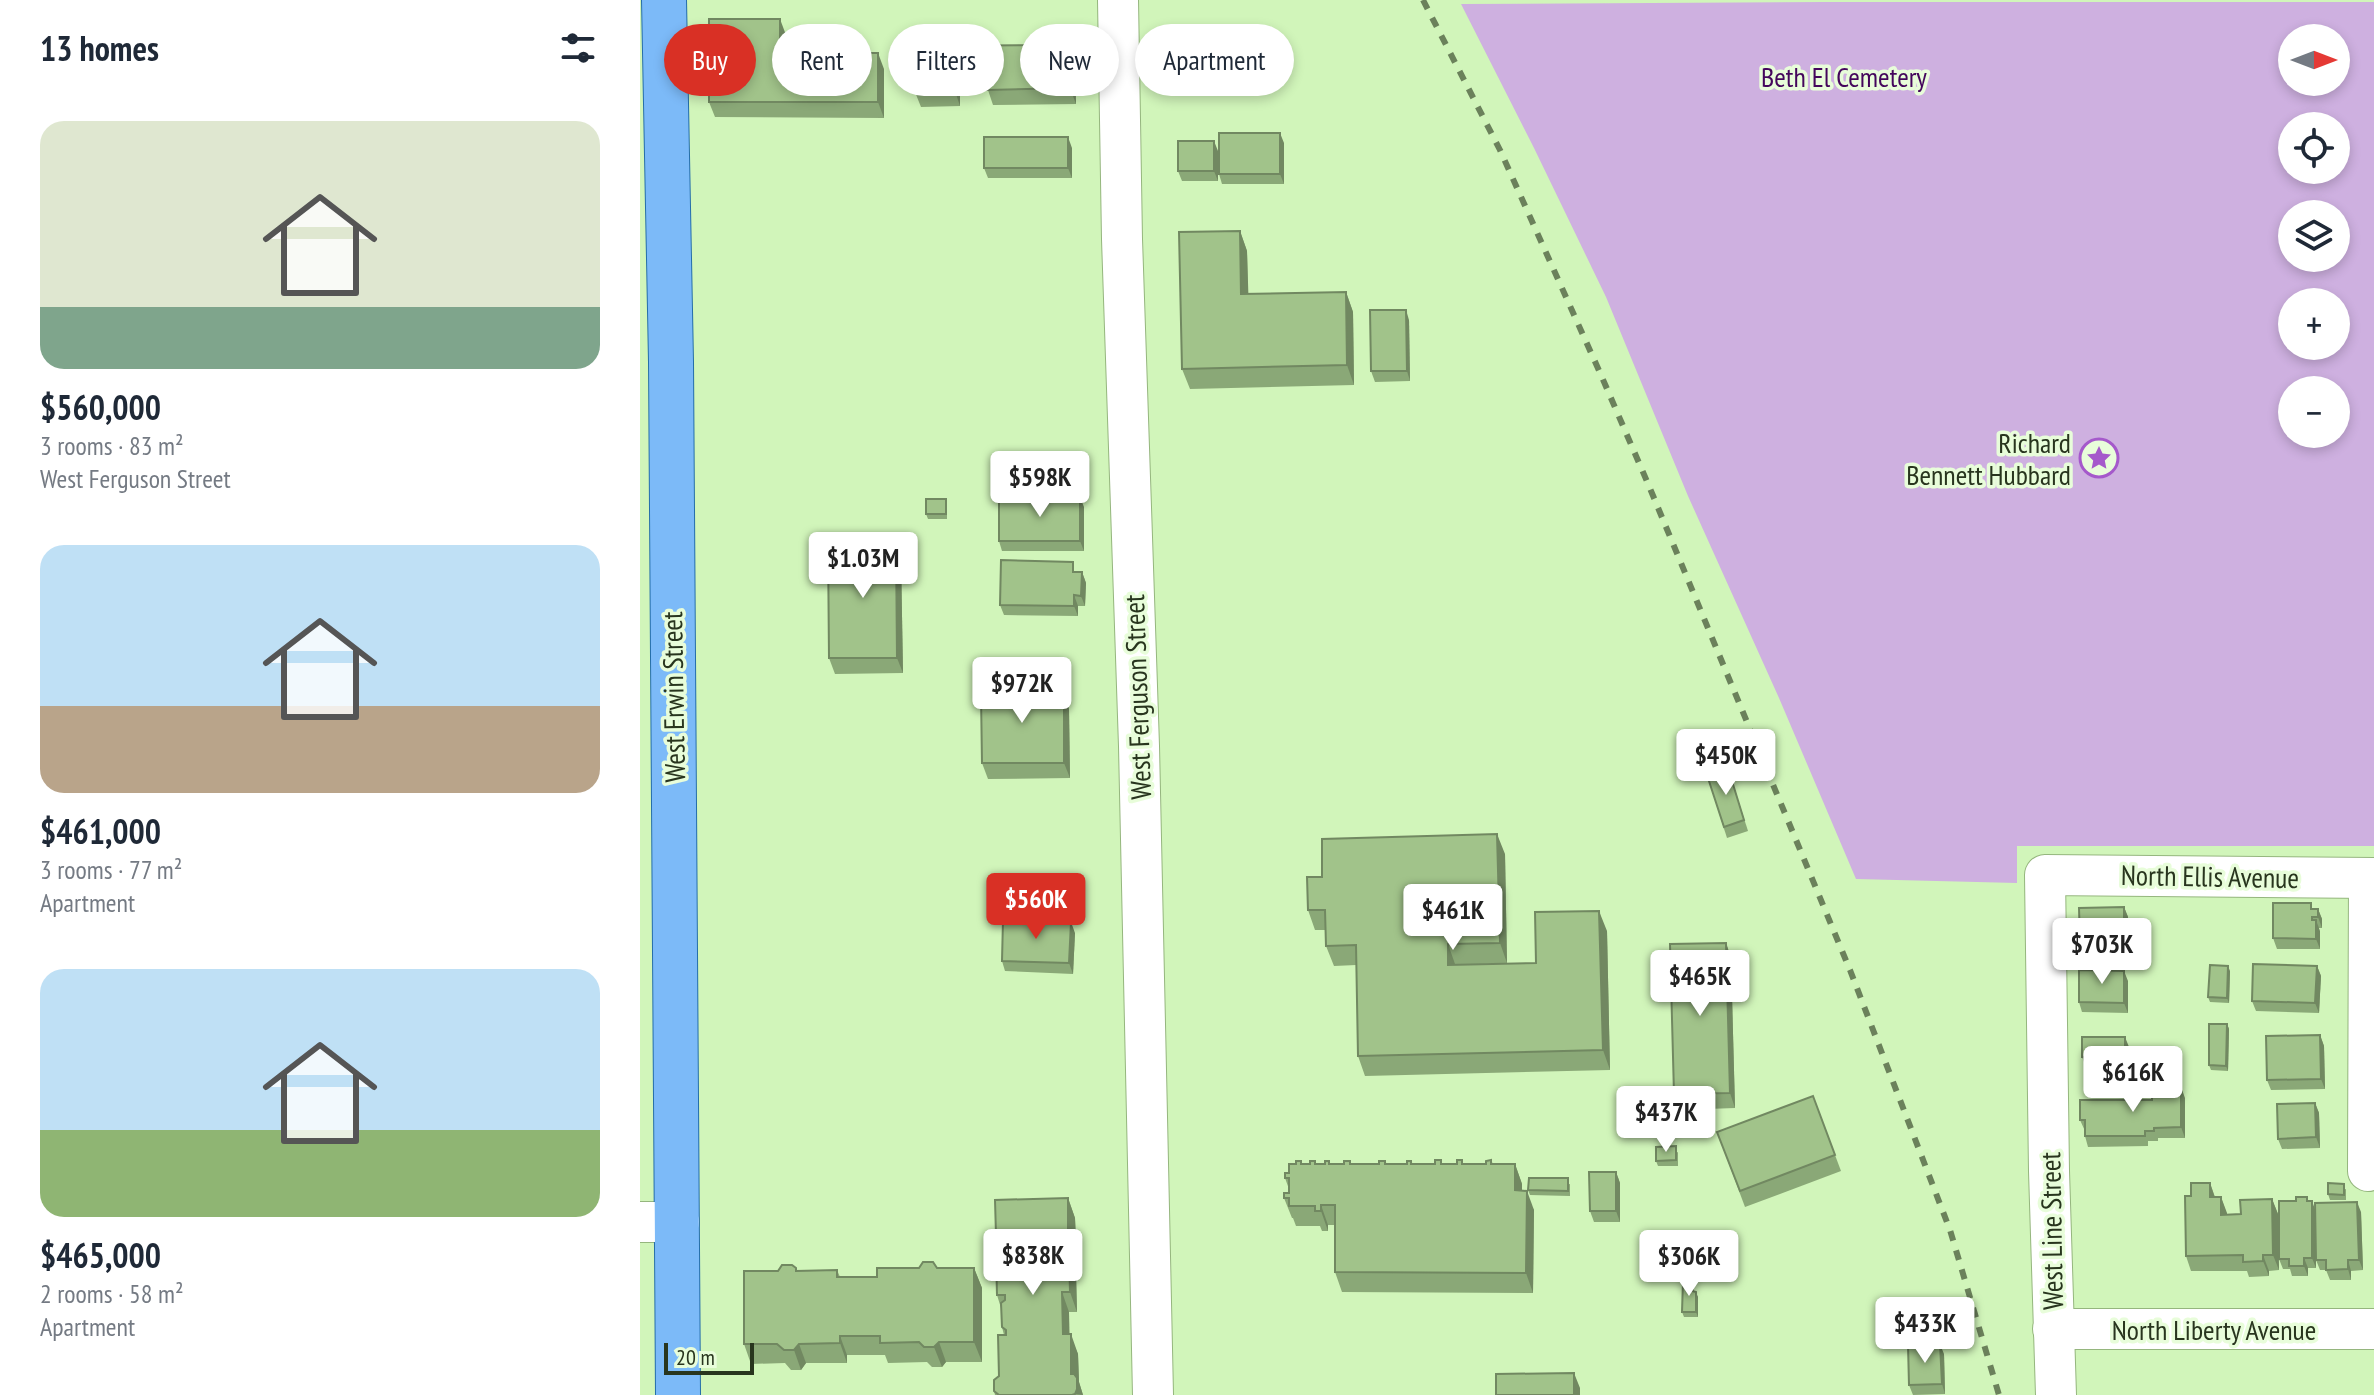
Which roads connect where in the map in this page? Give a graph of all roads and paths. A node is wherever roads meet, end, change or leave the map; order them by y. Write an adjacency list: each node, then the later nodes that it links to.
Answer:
1 (664, 0): 6 (main road, West Erwin Street)
2 (1118, 0): 10 (street, West Ferguson Street)
3 (2045, 875): 4 (street, North Ellis Avenue); 7 (street, West Line Street)
4 (2372, 878): 5 (street)
5 (2368, 1171)
6 (659, 1222): 9 (main road, West Erwin Street)
7 (2053, 1329): 8 (street, North Liberty Avenue); 11 (street, West Line Street)
8 (2374, 1329)
9 (678, 1395)
10 (1153, 1395)
11 (2056, 1395)

